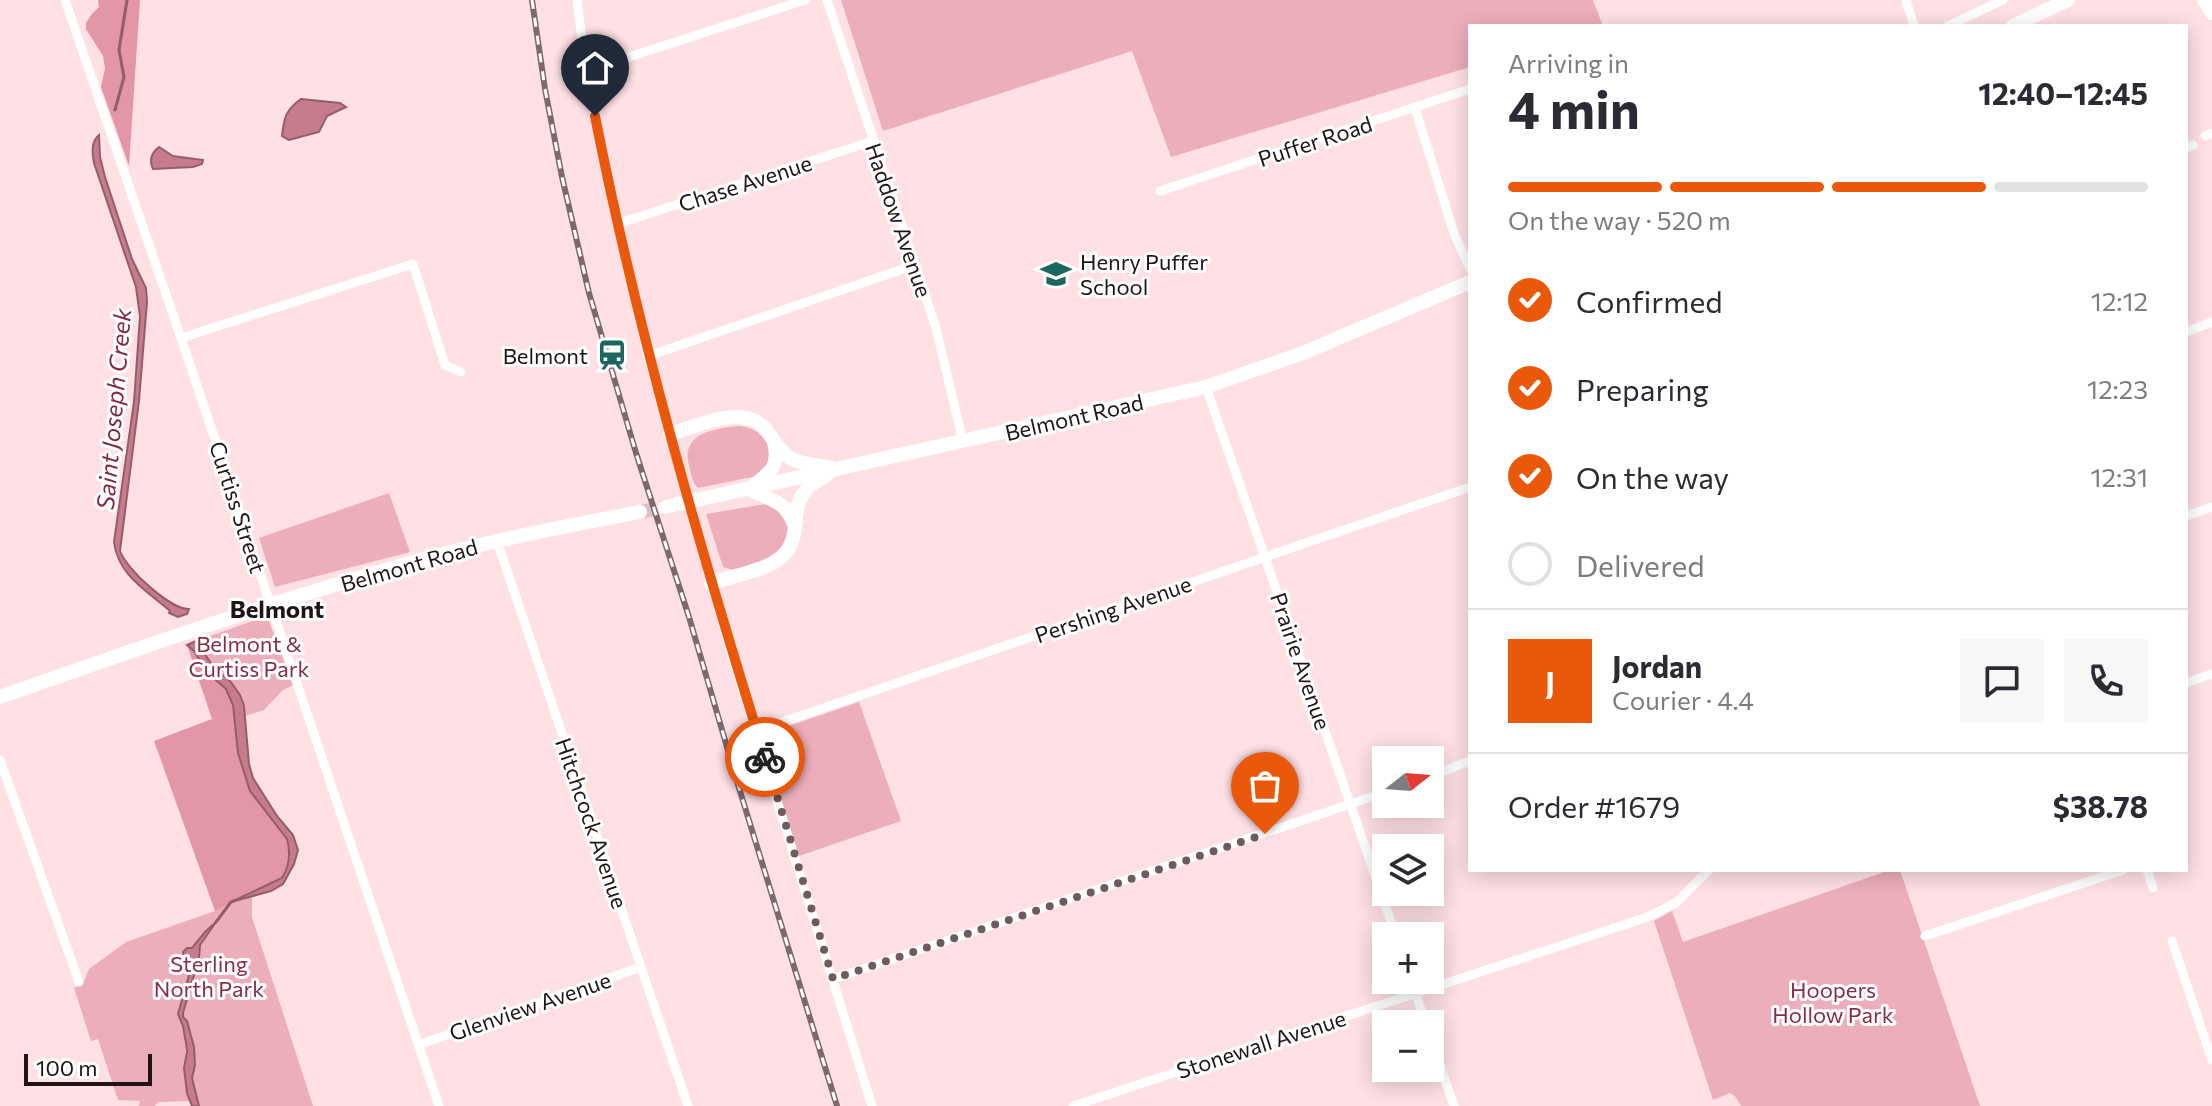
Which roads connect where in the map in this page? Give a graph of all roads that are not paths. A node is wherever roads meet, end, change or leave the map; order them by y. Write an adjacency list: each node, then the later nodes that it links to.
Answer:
1 (65, 0): 24 (street, Curtiss Street)
2 (577, 0): 13 (street)
3 (805, 0): 13 (street)
4 (827, 0): 16 (street, Haddow Avenue)
5 (1906, 0): 10 (street)
6 (2003, 0): 11 (street)
7 (2068, 0): 12 (main road)
8 (2204, 0): 9 (main road)
9 (2212, 13)
10 (1913, 24)
11 (1952, 24)
12 (2017, 24)
13 (586, 71): 18 (street)
14 (1468, 90): 15 (street, Puffer Road)
15 (1415, 108): 17 (street, Puffer Road); 19 (street)
16 (873, 141): 18 (street, Chase Avenue); 20 (street, Haddow Avenue)
17 (1160, 191)
18 (617, 224): 25 (street)
19 (1468, 264)
20 (915, 265): 25 (street); 30 (street, Haddow Avenue)
21 (1468, 283): 27 (main road, Belmont Road)
22 (2212, 322): 23 (street)
23 (2188, 331)
24 (181, 338): 26 (street); 42 (street, Curtiss Street)
25 (648, 356): 28 (street)
26 (461, 372)
27 (1206, 387): 30 (main road, Belmont Road); 40 (street, Prairie Avenue)
28 (670, 434): 29 (main road); 41 (street)
29 (773, 438): 31 (main road); 33 (main road)
30 (963, 442): 31 (main road, Belmont Road)
31 (838, 469): 33 (main road, Belmont Road); 38 (main road)
32 (1468, 488): 40 (street, Pershing Avenue)
33 (749, 489): 34 (main road, Belmont Road); 38 (main road)
34 (665, 507)
35 (2212, 507): 37 (street)
36 (640, 512): 39 (main road, Belmont Road)
37 (2188, 515)
38 (796, 526): 41 (main road)
39 (497, 541): 42 (main road, Belmont Road); 59 (street, Hitchcock Avenue)
40 (1265, 557): 46 (street, Pershing Avenue); 51 (street, Prairie Avenue)
41 (711, 583): 46 (street)
42 (270, 606): 45 (main road, Belmont Road); 64 (street, Curtiss Street)
43 (2212, 674): 44 (street)
44 (2188, 682)
45 (0, 697)
46 (756, 731): 60 (street)
47 (0, 760): 61 (street)
48 (1468, 762): 49 (street)
49 (1444, 771)
50 (1372, 797): 51 (street)
51 (1351, 805): 56 (street, Prairie Avenue); 60 (street)
52 (1707, 872): 62 (street, Stonewall Avenue)
53 (2117, 872): 57 (street)
54 (2148, 872): 55 (street)
55 (2153, 888)
56 (1391, 922)
57 (1925, 936)
58 (2172, 941): 65 (street)
59 (641, 967): 64 (street, Glenview Avenue); 68 (street, Hitchcock Avenue)
60 (833, 979): 69 (street)
61 (79, 982)
62 (1444, 983)
63 (1412, 994): 70 (street, Stonewall Avenue)
64 (418, 1045): 67 (street, Curtiss Street)
65 (2212, 1060)
66 (1444, 1077): 71 (street)
67 (439, 1106)
68 (688, 1106)
69 (872, 1106)
70 (1073, 1106)
71 (1454, 1106)

